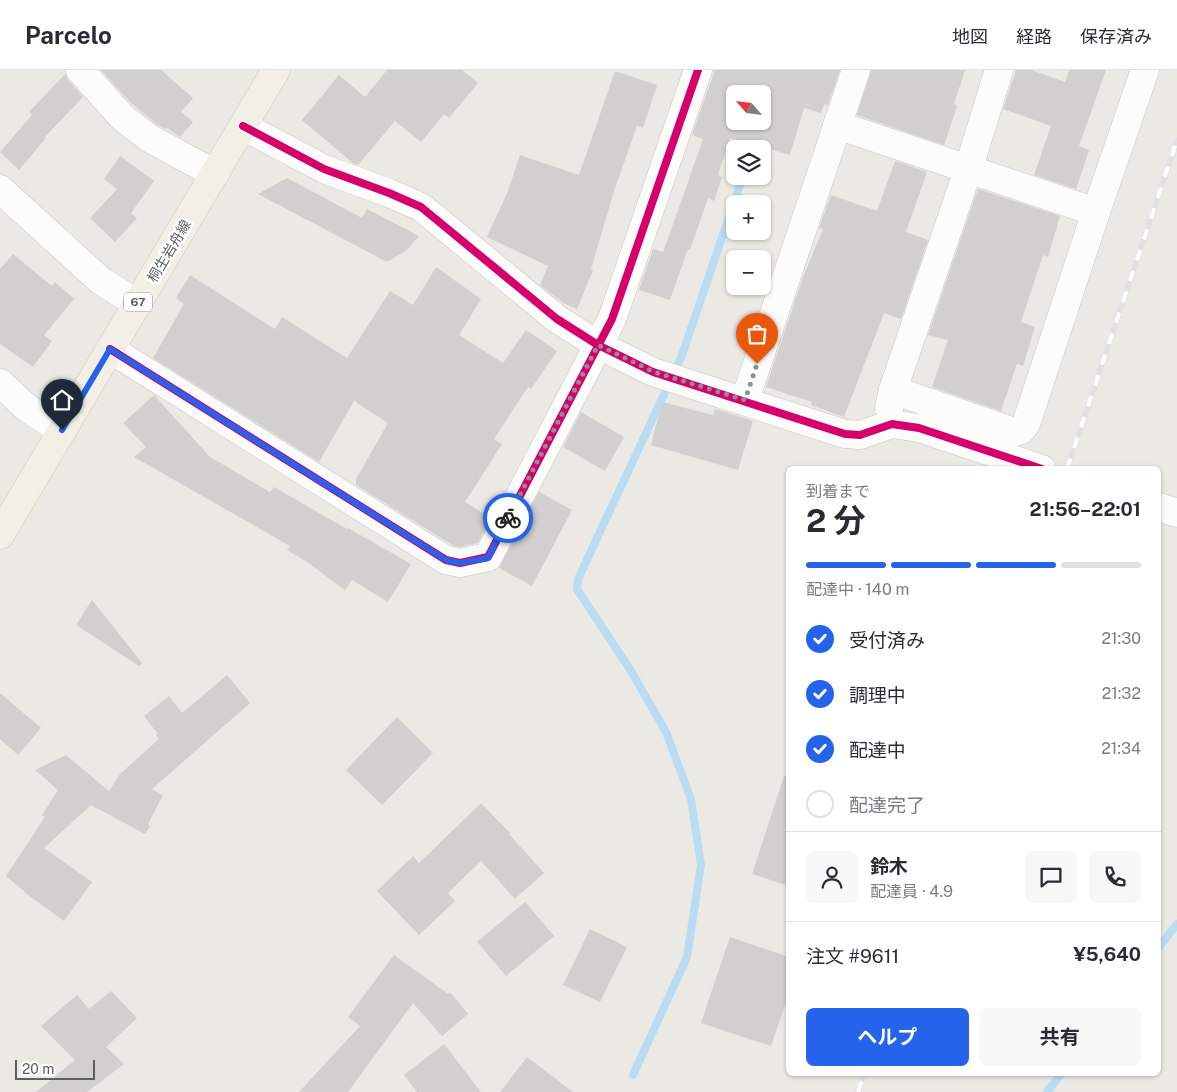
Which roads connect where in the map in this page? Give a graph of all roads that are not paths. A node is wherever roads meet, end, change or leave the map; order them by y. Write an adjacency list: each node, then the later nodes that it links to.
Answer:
1 (80, 70): 10 (street)
2 (276, 70): 8 (main road, 桐生岩舟線 / 67)
3 (698, 70): 14 (street)
4 (856, 70): 7 (street)
5 (999, 70): 9 (street)
6 (1145, 70): 12 (street)
7 (837, 125): 9 (street); 18 (street)
8 (243, 126): 10 (main road, 桐生岩舟線 / 67); 14 (street)
9 (968, 170): 12 (street); 17 (street)
10 (215, 174): 13 (main road, 桐生岩舟線 / 67)
11 (0, 189): 13 (street)
12 (1096, 212): 17 (street)
13 (138, 304): 15 (main road, 桐生岩舟線 / 67)
14 (598, 345): 15 (street); 18 (street)
15 (110, 349): 20 (main road, 桐生岩舟線 / 67)
16 (0, 383): 20 (street)
17 (893, 390): 19 (street)
18 (745, 400): 19 (street)
19 (892, 424): 21 (street)
20 (62, 430): 24 (main road, 桐生岩舟線 / 67)
21 (1033, 466)
22 (1161, 508): 23 (street)
23 (1177, 513)
24 (0, 535)

